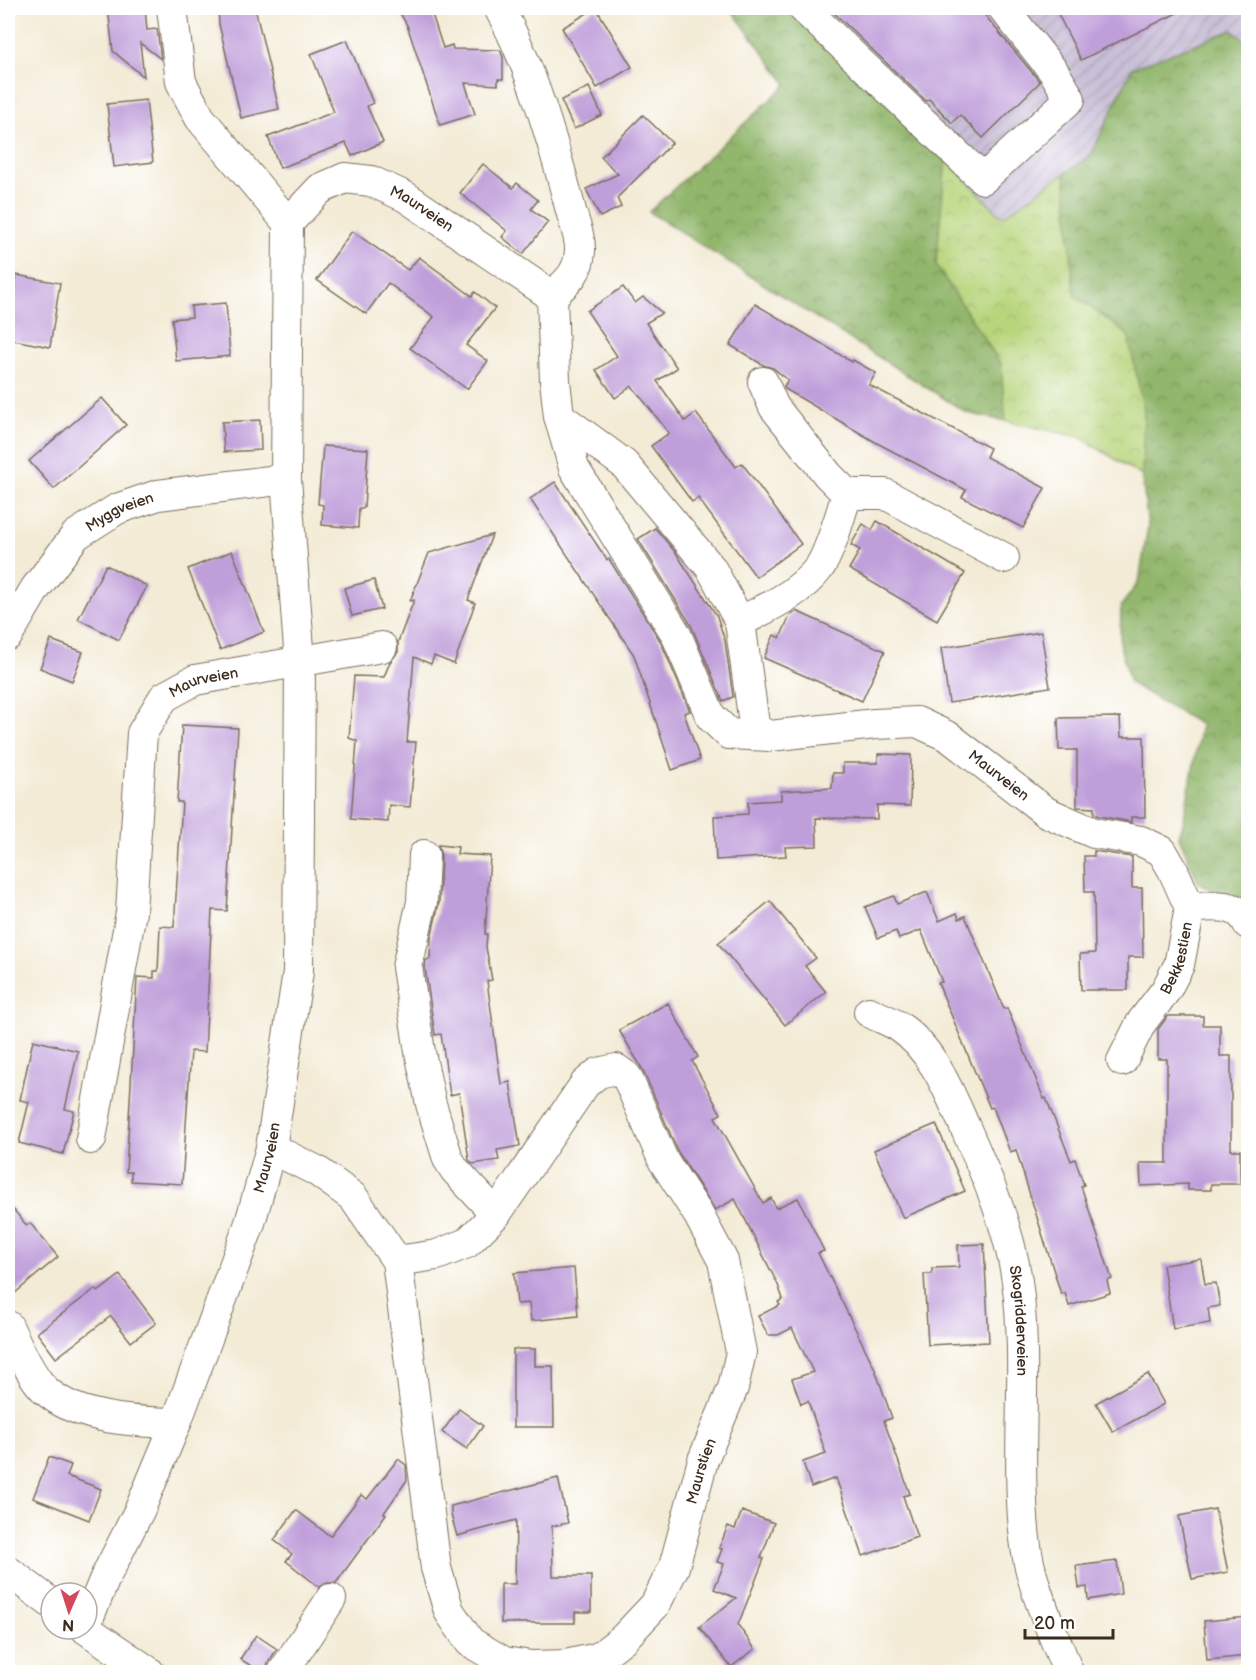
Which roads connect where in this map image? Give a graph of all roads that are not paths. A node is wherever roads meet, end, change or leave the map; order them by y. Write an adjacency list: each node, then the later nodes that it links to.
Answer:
1 (172, 8): 5 (street)
2 (499, 8): 6 (street)
3 (803, 8): 4 (street)
4 (1004, 8)
5 (288, 223): 6 (street, Maurveien); 9 (street, Maurveien)
6 (552, 296): 8 (street, Maurveien)
7 (764, 382): 10 (street)
8 (559, 416): 12 (street); 16 (street, Maurveien)
9 (286, 479): 13 (street, Myggveien); 15 (street, Maurveien)
10 (847, 494): 11 (street); 12 (street)
11 (1004, 558)
12 (740, 622): 16 (street)
13 (8, 635)
14 (382, 647): 15 (street)
15 (300, 662): 22 (street, Maurveien); 23 (street, Maurveien)
16 (770, 736): 18 (street, Maurveien)
17 (424, 855): 24 (street)
18 (1190, 908): 19 (street, Bekkestien); 21 (street, Bekkestien)
19 (1248, 924)
20 (869, 1012): 35 (street, Skogridderveien)
21 (1122, 1061)
22 (91, 1139)
23 (271, 1148): 25 (street, Maurstien); 27 (street, Maurveien)
24 (496, 1214): 25 (street, Maurstien); 25 (street, Maurstien)
25 (397, 1261)
26 (8, 1326): 27 (street)
27 (176, 1423): 29 (street, Maurveien)
28 (8, 1571): 30 (street)
29 (99, 1592)
30 (39, 1594)
31 (332, 1599): 34 (street)
32 (99, 1638): 33 (street)
33 (149, 1672)
34 (283, 1672)
35 (1068, 1672)

